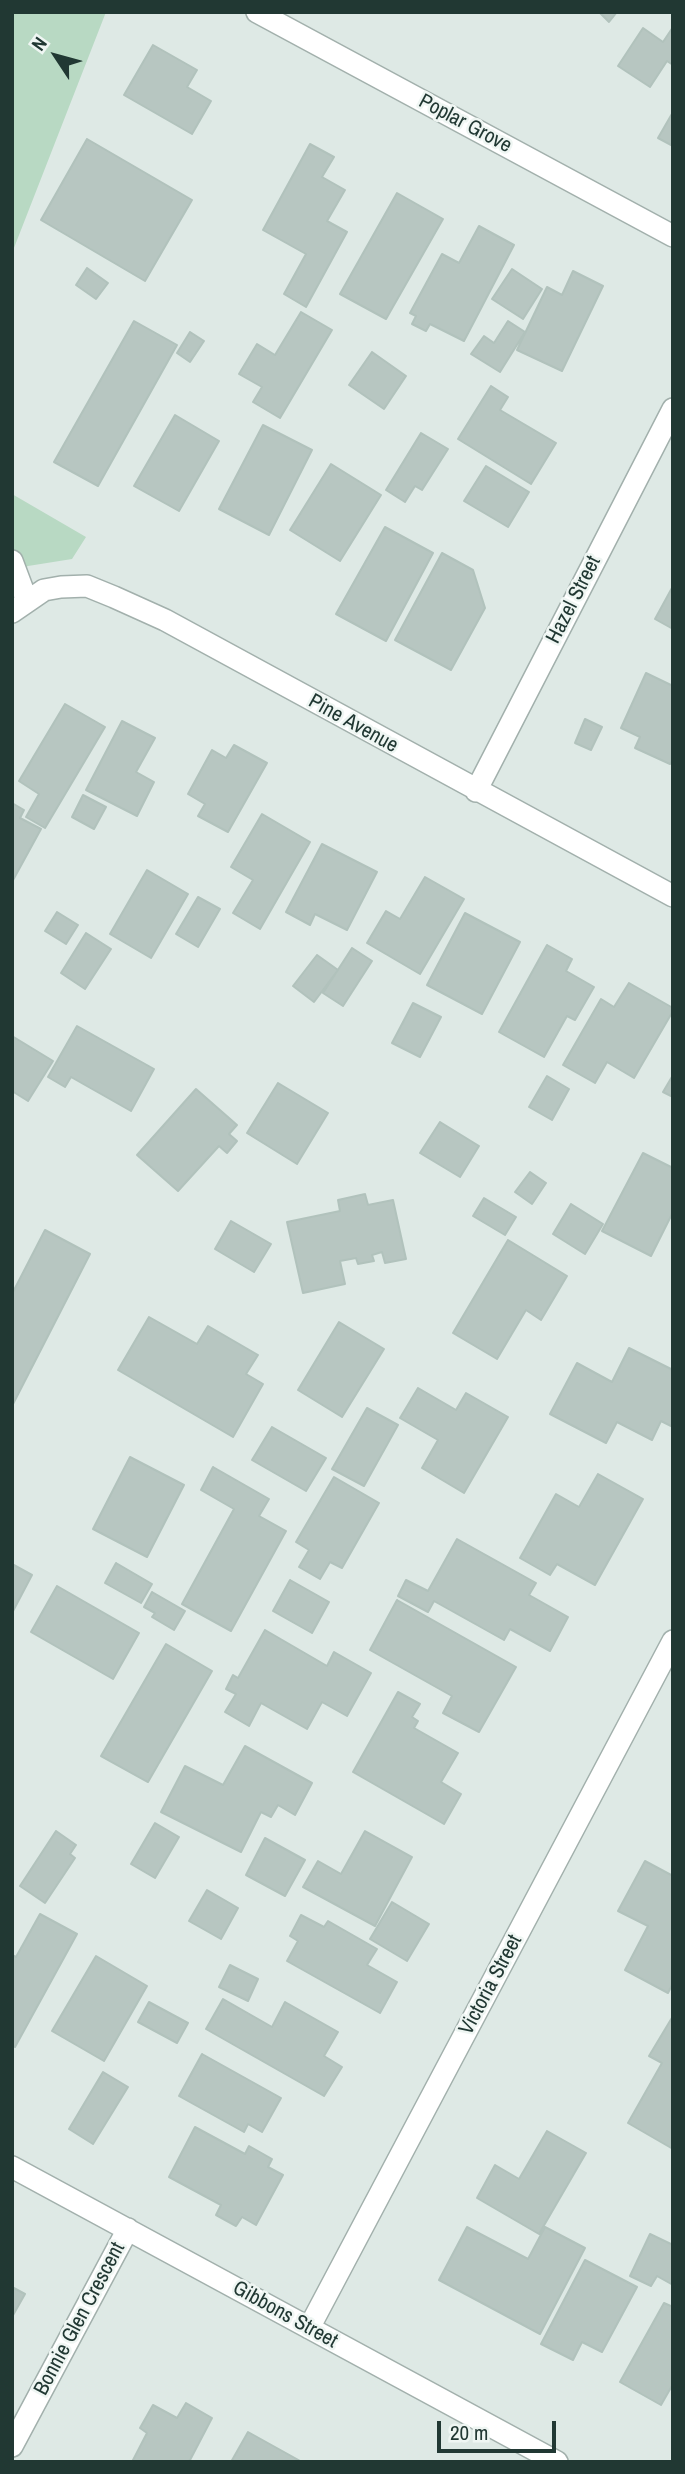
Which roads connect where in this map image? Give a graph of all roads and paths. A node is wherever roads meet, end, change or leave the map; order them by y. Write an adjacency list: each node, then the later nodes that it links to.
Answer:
1 (257, 12): 2 (street, Poplar Grove)
2 (673, 236)
3 (673, 410): 6 (street, Hazel Street)
4 (12, 561): 5 (street)
5 (19, 607): 6 (street, Pine Avenue)
6 (475, 791): 7 (street, Pine Avenue)
7 (673, 897)
8 (673, 1641): 11 (street, Victoria Street)
9 (12, 2167): 10 (street, Gibbons Street)
10 (128, 2229): 11 (street, Gibbons Street); 12 (street, Bonnie Glen Crescent)
11 (309, 2328): 13 (street, Gibbons Street)
12 (12, 2446)
13 (557, 2462)

